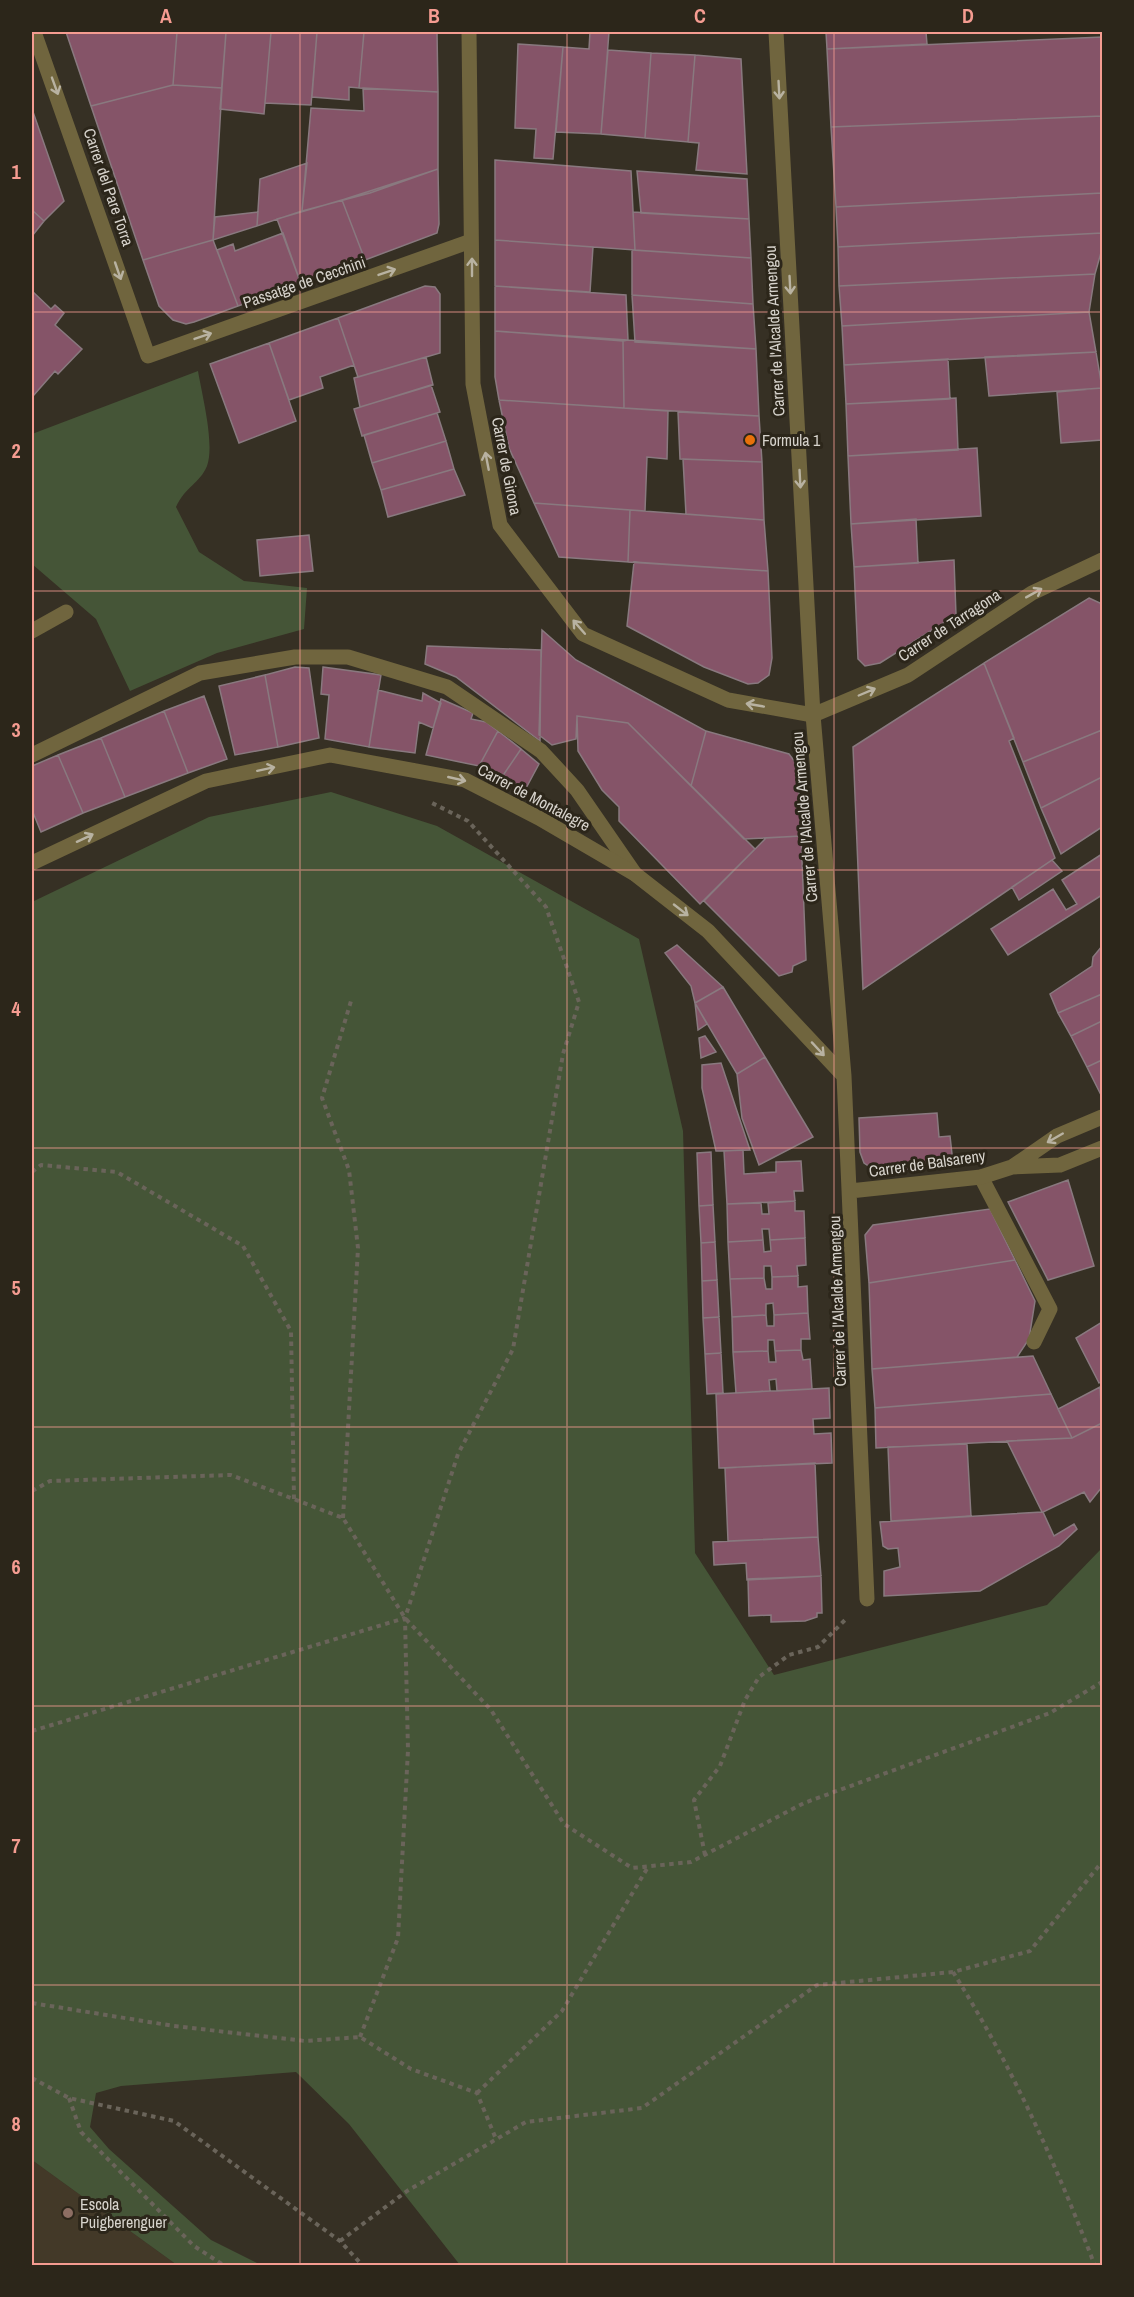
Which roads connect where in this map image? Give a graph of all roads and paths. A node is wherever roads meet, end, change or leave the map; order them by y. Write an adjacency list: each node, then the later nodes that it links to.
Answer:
1 (34, 32): 5 (street, Carrer del Pare Torra, one-way to 5)
2 (469, 32): 4 (street, Carrer de Girona)
3 (776, 32): 9 (street, Carrer de l'Alcalde Armengou, one-way to 9)
4 (471, 241): 5 (street, Passatge de Cecchini, one-way to 4); 9 (street, Carrer de Girona, one-way to 4)
5 (148, 356)
6 (1102, 560): 9 (street, Carrer de Tarragona, one-way to 6)
7 (66, 612): 8 (street)
8 (32, 631)
9 (813, 715): 15 (street, Carrer de l'Alcalde Armengou)
10 (32, 755): 13 (street)
11 (425, 801): 27 (path)
12 (32, 863): 13 (street, Carrer de Montalegre, one-way to 13)
13 (635, 874): 15 (street, Carrer de Montalegre, one-way to 15)
14 (351, 1001): 25 (path)
15 (844, 1076): 21 (street, Carrer de l'Alcalde Armengou)
16 (1102, 1117): 18 (street, Carrer de Balsareny, one-way to 18)
17 (1102, 1148): 18 (street)
18 (1012, 1167): 20 (street, Carrer de Balsareny)
19 (32, 1172): 24 (path)
20 (981, 1177): 21 (street, Carrer de Balsareny); 22 (street)
21 (850, 1191): 26 (street, Carrer de l'Alcalde Armengou)
22 (1034, 1342)
23 (32, 1491): 24 (path)
24 (294, 1499): 25 (path)
25 (343, 1518): 27 (path)
26 (867, 1599): 30 (path)
27 (405, 1618): 29 (path); 32 (path); 35 (path)
28 (1102, 1682): 30 (path)
29 (32, 1731)
30 (705, 1855): 32 (path)
31 (1102, 1862): 33 (path)
32 (648, 1867): 37 (path)
33 (953, 1972): 39 (path); 43 (path)
34 (32, 2003): 35 (path)
35 (360, 2037): 37 (path)
36 (32, 2078): 38 (path)
37 (477, 2092): 39 (path)
38 (69, 2098): 40 (path); 41 (path)
39 (496, 2139): 40 (path)
40 (340, 2241): 42 (path)
41 (225, 2265)
42 (363, 2265)
43 (1095, 2265)

